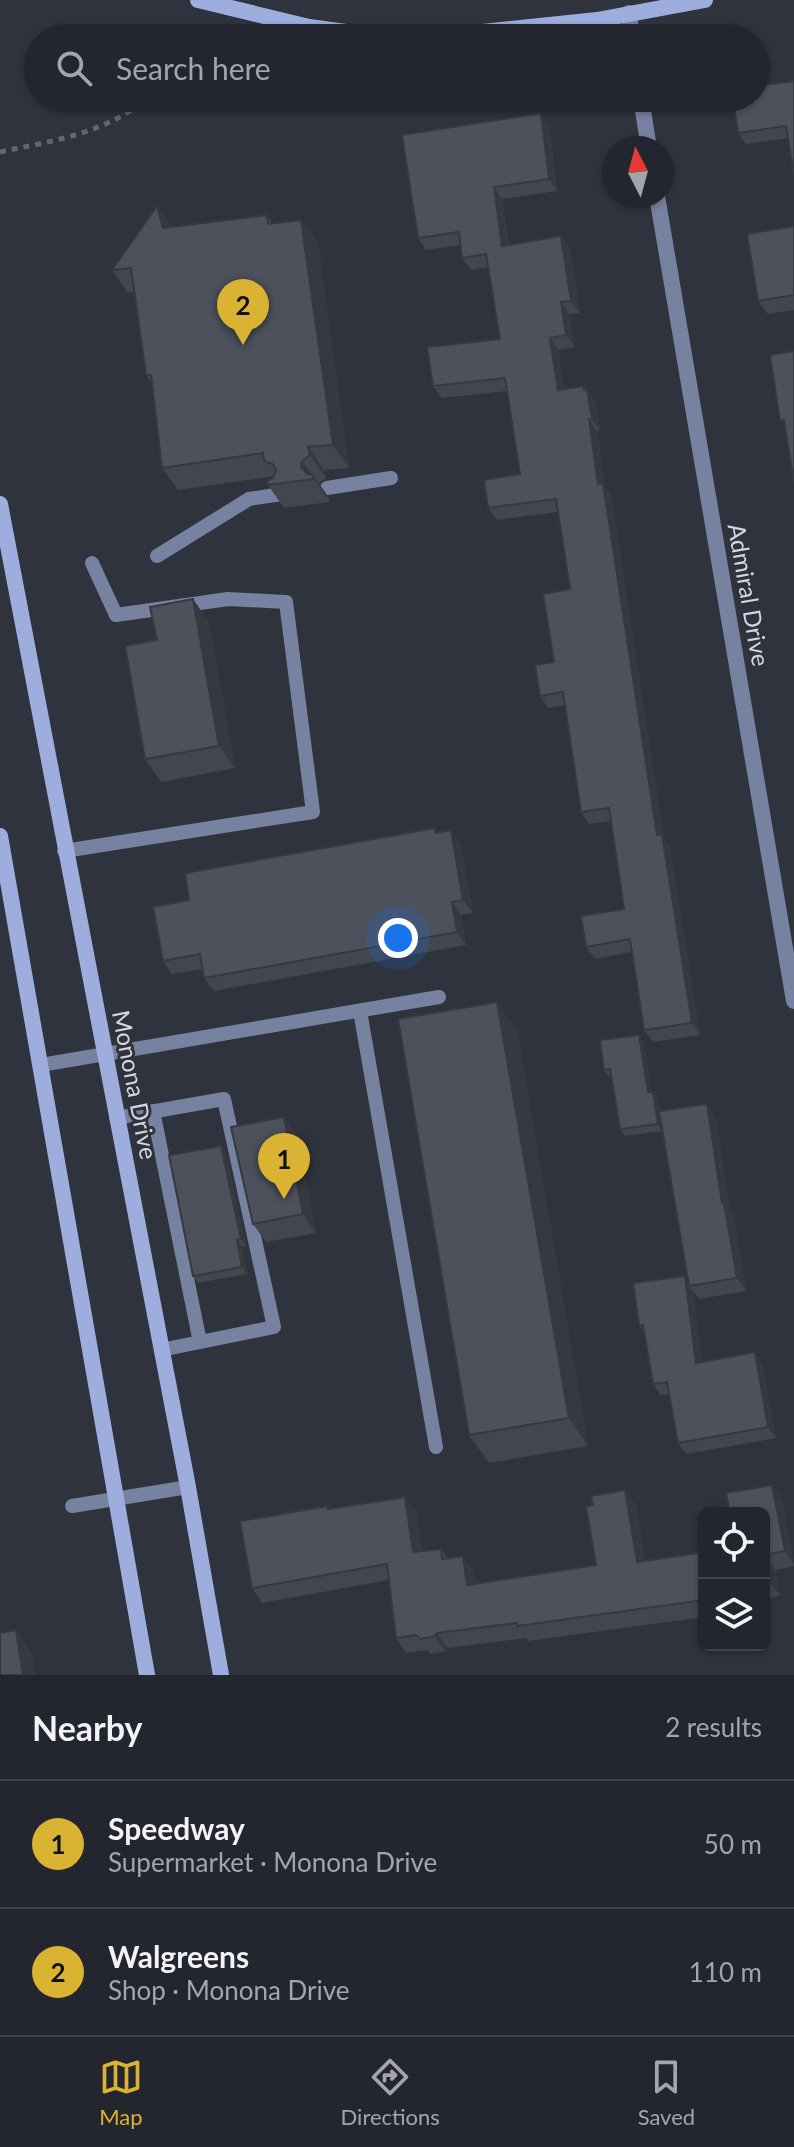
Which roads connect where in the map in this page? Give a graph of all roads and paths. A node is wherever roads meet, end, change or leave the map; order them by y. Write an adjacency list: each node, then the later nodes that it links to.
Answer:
1 (198, 0): 4 (street)
2 (705, 0): 3 (street)
3 (629, 13): 5 (street); 6 (street)
4 (297, 24)
5 (559, 24)
6 (630, 24)
7 (131, 112): 10 (path)
8 (643, 112): 9 (street)
9 (647, 136)
10 (0, 152)
11 (659, 208): 21 (street, Admiral Drive)
12 (391, 478): 13 (lane)
13 (327, 488)
14 (282, 494): 16 (lane)
15 (0, 504): 19 (street, Monona Drive)
16 (157, 556)
17 (92, 563): 19 (lane)
18 (0, 836): 24 (street)
19 (64, 851): 23 (street, Monona Drive)
20 (439, 997): 22 (lane)
21 (794, 1001)
22 (360, 1011): 23 (lane); 29 (lane)
23 (104, 1055): 24 (lane); 26 (street, Monona Drive)
24 (41, 1065): 31 (street)
25 (153, 1111): 26 (lane); 27 (lane); 27 (lane)
26 (116, 1118): 28 (street, Monona Drive)
27 (200, 1342): 28 (lane)
28 (161, 1350): 30 (street, Monona Drive)
29 (436, 1447)
30 (188, 1487): 31 (lane); 34 (street, Monona Drive)
31 (117, 1499): 32 (lane); 33 (street)
32 (72, 1506)
33 (147, 1675)
34 (221, 1675)

